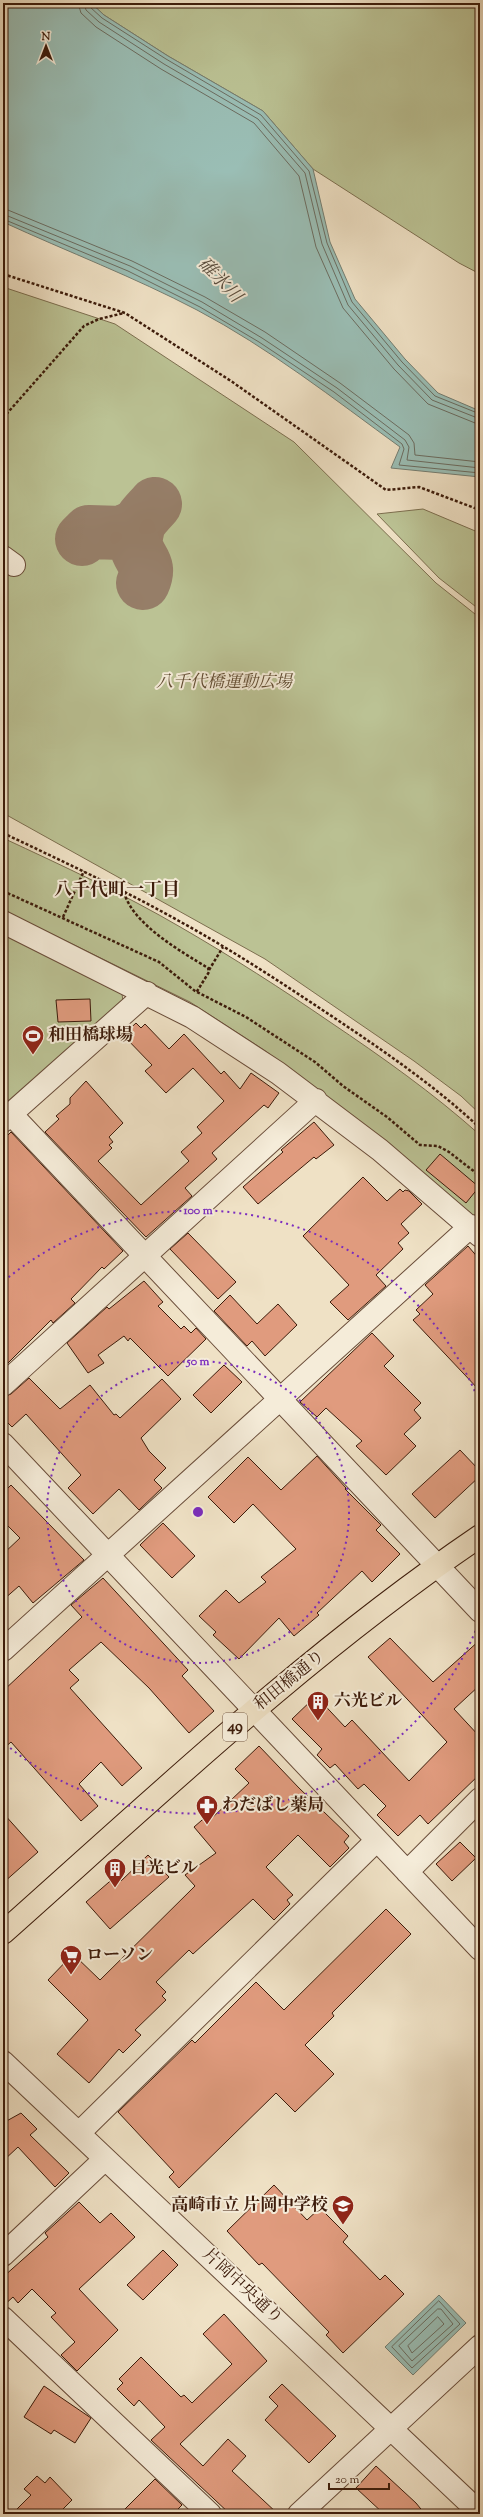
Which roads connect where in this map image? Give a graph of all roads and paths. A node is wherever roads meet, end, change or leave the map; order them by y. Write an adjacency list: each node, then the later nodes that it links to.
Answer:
1 (3, 274): 2 (path)
2 (125, 313): 3 (path); 4 (path)
3 (3, 418)
4 (480, 510)
5 (3, 833): 6 (path)
6 (84, 871): 7 (path); 8 (path)
7 (124, 891): 10 (path); 11 (path)
8 (63, 916)
9 (3, 922): 12 (street)
10 (223, 947): 11 (path); 16 (path)
11 (209, 971): 13 (path)
12 (147, 993): 13 (street); 15 (street)
13 (182, 1012): 14 (street)
14 (316, 1100): 17 (street); 18 (street)
15 (7, 1117): 18 (street)
16 (480, 1128)
17 (476, 1231): 20 (street)
18 (144, 1256): 19 (street); 20 (street)
19 (3, 1385)
20 (280, 1400): 23 (street); 24 (street)
21 (5, 1449): 23 (street)
22 (480, 1536): 24 (main road, 和田橋通り / 49)
23 (107, 1555): 26 (street); 27 (street)
24 (437, 1565): 25 (street); 27 (main road, 和田橋通り / 49)
25 (480, 1611)
26 (3, 1650)
27 (255, 1710): 29 (street); 31 (main road, 和田橋通り / 49)
28 (480, 1799): 30 (street)
29 (376, 1841): 30 (street); 34 (street)
30 (407, 1872): 32 (street)
31 (3, 1933)
32 (480, 1949)
33 (3, 2062): 34 (street, 片岡中央通り)
34 (79, 2133): 35 (street, 片岡中央通り)
35 (105, 2159): 36 (street); 39 (street, 片岡中央通り)
36 (3, 2255)
37 (3, 2318): 41 (street)
38 (480, 2346): 39 (street)
39 (392, 2430): 40 (street, 片岡中央通り); 42 (street)
40 (480, 2513)
41 (210, 2514)
42 (299, 2514)

